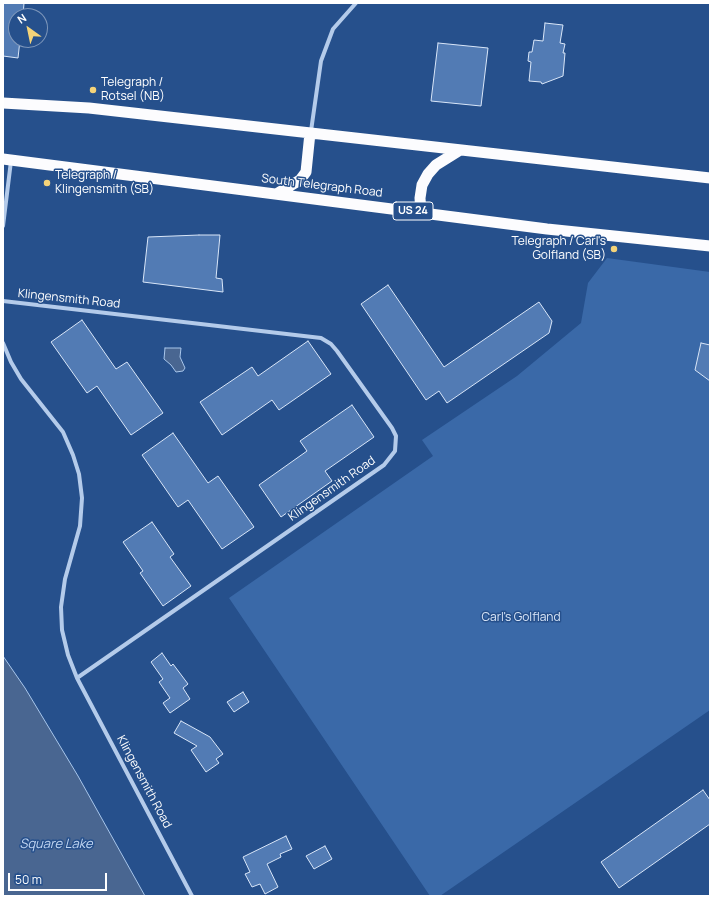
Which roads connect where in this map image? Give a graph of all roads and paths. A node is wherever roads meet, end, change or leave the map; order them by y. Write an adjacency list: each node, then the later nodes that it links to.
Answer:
1 (356, 3): 3 (street)
2 (3, 103): 3 (highway)
3 (310, 134): 4 (highway); 7 (highway)
4 (460, 150): 6 (highway); 8 (highway)
5 (7, 160): 7 (highway, South Telegraph Road / US 24); 9 (street)
6 (710, 178)
7 (278, 193): 8 (highway, South Telegraph Road / US 24)
8 (421, 212): 10 (highway, South Telegraph Road / US 24)
9 (3, 226)
10 (710, 246)
11 (3, 301): 13 (street, Klingensmith Road)
12 (3, 343): 13 (street, Klingensmith Road)
13 (77, 678): 14 (street, Klingensmith Road)
14 (192, 896)

